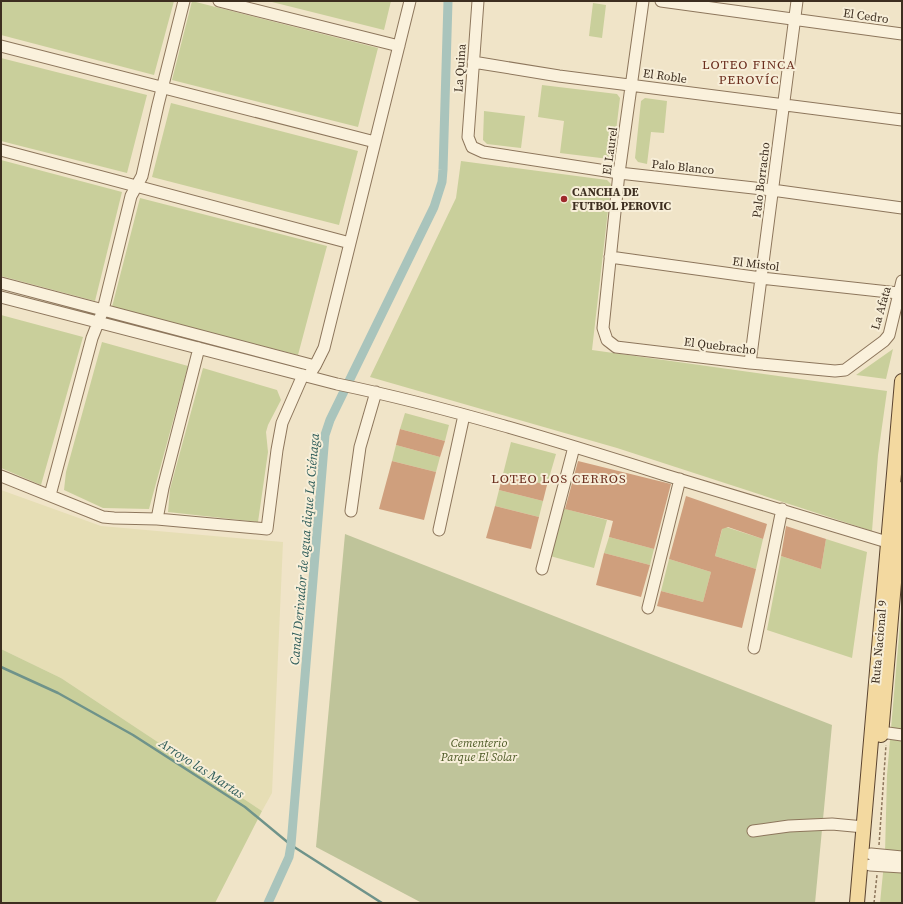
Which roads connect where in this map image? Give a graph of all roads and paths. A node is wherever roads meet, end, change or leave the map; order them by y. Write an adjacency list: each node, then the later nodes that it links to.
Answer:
1 (184, 1): 14 (street)
2 (220, 1): 11 (street)
3 (410, 1): 11 (street)
4 (478, 1): 12 (street, La Quina)
5 (643, 1): 13 (street, El Laurel)
6 (661, 1): 8 (street, El Cedro)
7 (797, 1): 8 (street, Palo Borracho)
8 (795, 20): 9 (street, El Cedro); 15 (street, Palo Borracho)
9 (902, 34)
10 (1, 46): 14 (street)
11 (399, 46): 18 (street)
12 (473, 62): 13 (street, El Roble); 17 (street, La Quina)
13 (632, 85): 15 (street, El Roble); 20 (street, El Laurel)
14 (162, 88): 18 (street); 21 (street)
15 (783, 105): 16 (street, El Roble); 22 (street, Palo Borracho)
16 (902, 120)
17 (468, 137): 20 (street, Palo Blanco)
18 (375, 142): 24 (street)
19 (1, 150): 21 (street)
20 (620, 173): 22 (street, Palo Blanco); 25 (street, El Laurel)
21 (136, 185): 24 (street); 31 (street)
22 (772, 190): 23 (street, Palo Blanco); 26 (street, Palo Borracho)
23 (902, 208)
24 (350, 243): 36 (street)
25 (610, 257): 26 (street, El Mistol); 33 (street, El Laurel)
26 (761, 278): 29 (street, El Mistol); 35 (street, Palo Borracho)
27 (902, 281): 29 (street, La Afata)
28 (1, 283): 31 (street)
29 (898, 293): 37 (street, La Afata)
30 (1, 297): 32 (street)
31 (103, 310): 32 (street); 36 (street)
32 (98, 322): 34 (street); 46 (street)
33 (603, 328): 35 (street, El Quebracho)
34 (199, 348): 38 (street); 49 (street)
35 (750, 363): 37 (street, El Quebracho)
36 (315, 366): 38 (street)
37 (845, 370)
38 (306, 376): 40 (street); 49 (street)
39 (902, 381): 51 (main road, Ruta Nacional 9)
40 (376, 392): 41 (street); 48 (street)
41 (464, 416): 42 (street); 50 (street)
42 (574, 447): 44 (street); 52 (street)
43 (1, 476): 46 (street)
44 (680, 479): 47 (street); 53 (street)
45 (902, 489): 55 (main road, Ruta Nacional 9)
46 (50, 495): 49 (street)
47 (782, 509): 51 (street); 54 (street)
48 (351, 511)
49 (157, 519)
50 (439, 530)
51 (887, 542): 57 (main road, Ruta Nacional 9)
52 (542, 569)
53 (648, 608)
54 (754, 648)
55 (881, 732): 56 (street); 60 (main road, Ruta Nacional 9)
56 (902, 735)
57 (864, 826): 58 (street); 62 (main road, Ruta Nacional 9)
58 (753, 832)
59 (902, 857): 60 (street)
60 (870, 860): 61 (street); 63 (main road, Ruta Nacional 9)
61 (902, 867)
62 (857, 903)
63 (867, 903)

